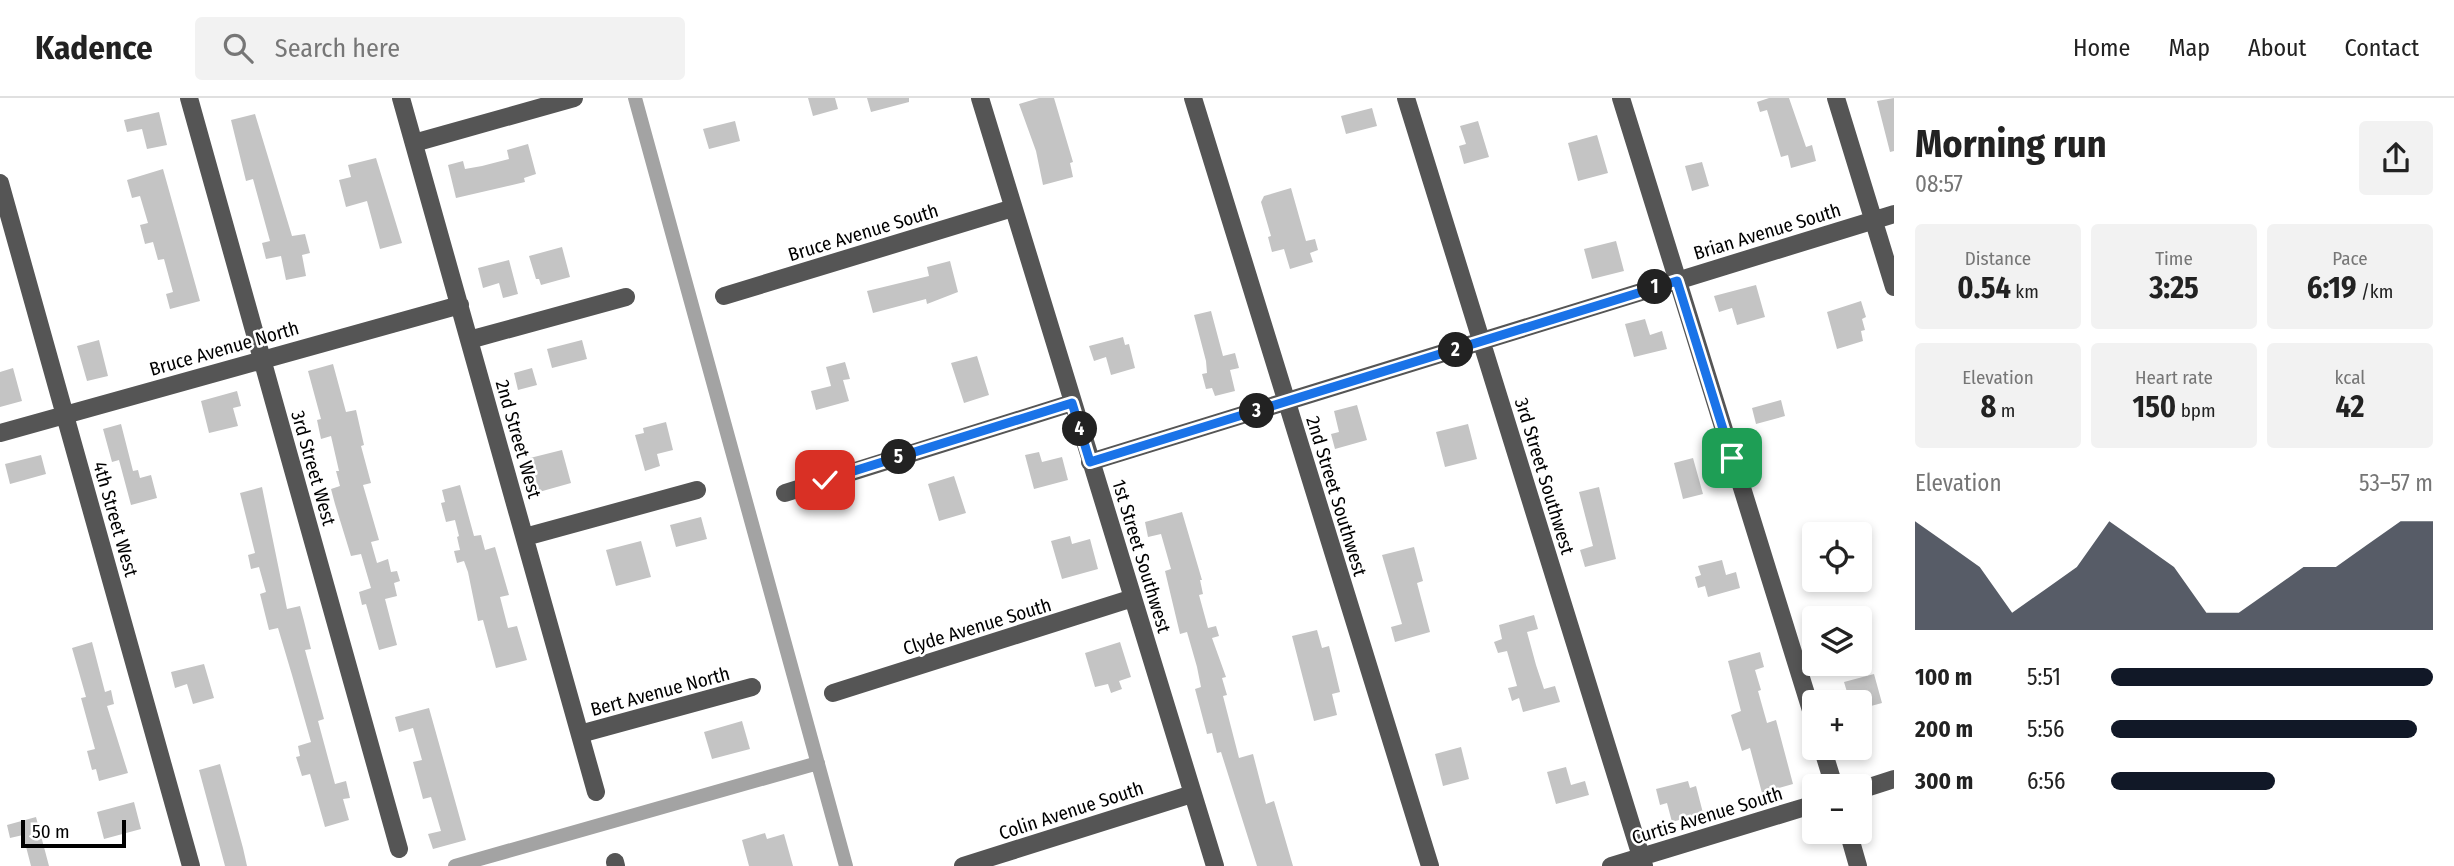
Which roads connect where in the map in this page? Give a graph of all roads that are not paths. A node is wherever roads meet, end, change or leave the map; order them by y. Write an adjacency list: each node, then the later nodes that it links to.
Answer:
1 (189, 98): 21 (street, 3rd Street West)
2 (401, 98): 9 (street, 2nd Street West)
3 (574, 98): 9 (street)
4 (980, 98): 11 (street, 1st Street Southwest)
5 (1193, 98): 22 (street, 2nd Street Southwest)
6 (1406, 98): 20 (street, 3rd Street Southwest)
7 (1621, 98): 14 (street)
8 (1836, 98): 13 (street)
9 (414, 143): 18 (street, 2nd Street West)
10 (0, 183): 24 (street, 4th Street West)
11 (1013, 208): 16 (street, Bruce Avenue South); 23 (street, 1st Street Southwest)
12 (1894, 214): 13 (street, Brian Avenue South)
13 (1874, 219): 14 (street, Brian Avenue South); 15 (street)
14 (1677, 281): 20 (street, Brian Avenue South); 32 (street)
15 (1894, 287)
16 (724, 296)
17 (626, 297): 19 (street)
18 (460, 305): 19 (street, 2nd Street West); 21 (street, Bruce Avenue North)
19 (469, 340): 29 (street, 2nd Street West)
20 (1482, 342): 22 (street, Brian Avenue South); 42 (street, 3rd Street Southwest)
21 (262, 359): 24 (street, Bruce Avenue North); 41 (street, 3rd Street West)
22 (1286, 402): 26 (street, Brian Avenue South); 46 (street, 2nd Street Southwest)
23 (1072, 403): 26 (street, 1st Street Southwest); 28 (street)
24 (65, 415): 25 (street, Bruce Avenue North); 43 (street, 4th Street West)
25 (0, 433)
26 (1090, 462): 30 (street, 1st Street Southwest)
27 (697, 489): 29 (street)
28 (785, 493)
29 (525, 537): 34 (street, 2nd Street West)
30 (1133, 598): 33 (street, Clyde Avenue South); 38 (street, 1st Street Southwest)
31 (752, 687): 34 (street, Bert Avenue North)
32 (1805, 690)
33 (833, 693)
34 (580, 734): 37 (street, 2nd Street West)
35 (1894, 779): 36 (street)
36 (1872, 786)
37 (596, 792)
38 (1192, 793): 44 (street, Colin Avenue South); 45 (street, 1st Street Southwest)
39 (1802, 808): 42 (street, Curtis Avenue South)
40 (1852, 844): 48 (street)
41 (399, 849)
42 (1643, 862): 47 (street, Curtis Avenue South)
43 (191, 866)
44 (963, 866)
45 (1214, 866)
46 (1430, 866)
47 (1611, 866)
48 (1858, 866)

